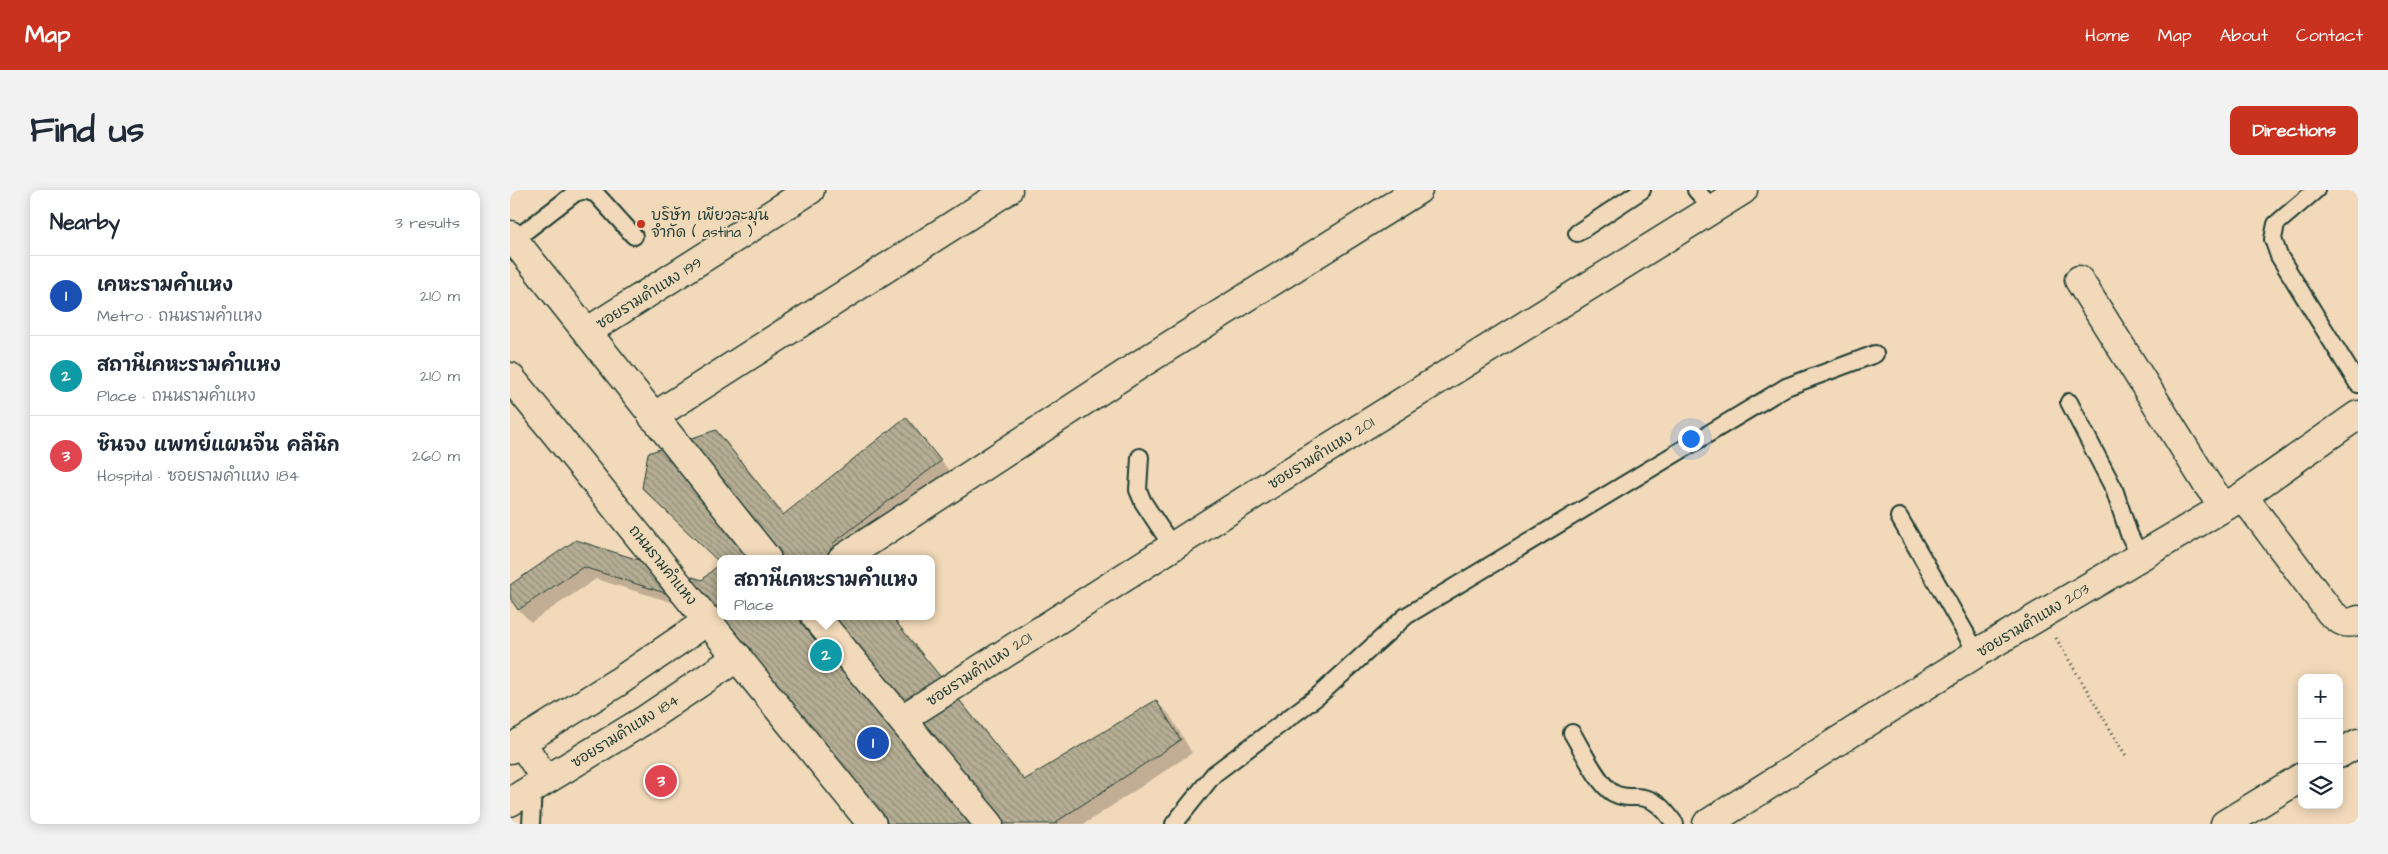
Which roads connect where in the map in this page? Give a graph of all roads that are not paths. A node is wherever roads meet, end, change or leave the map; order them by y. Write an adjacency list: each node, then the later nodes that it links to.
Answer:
1 (1008, 190): 18 (street)
2 (1418, 190): 24 (street)
3 (1642, 190): 8 (lane)
4 (1743, 190): 7 (street, ซอยรามคำแหง 201)
5 (2316, 190): 15 (lane)
6 (806, 191): 12 (street, ซอยรามคำแหง 199)
7 (1704, 199): 22 (street, ซอยรามคำแหง 201)
8 (1576, 234)
9 (634, 236): 10 (lane)
10 (512, 237): 12 (street)
11 (2079, 280): 20 (street)
12 (588, 331): 18 (street)
13 (1875, 354): 42 (lane)
14 (510, 377): 26 (street, ถนนรามคำแหง)
15 (2358, 384)
16 (2069, 402): 25 (lane)
17 (2358, 415): 20 (street, ซอยรามคำแหง 203)
18 (653, 417): 23 (street)
19 (1140, 457): 22 (lane)
20 (2234, 502): 25 (street, ซอยรามคำแหง 203); 28 (street)
21 (1899, 518): 29 (lane)
22 (1172, 546): 31 (street, ซอยรามคำแหง 201)
23 (765, 555)
24 (848, 555)
25 (2140, 556): 29 (street, ซอยรามคำแหง 203)
26 (709, 620): 30 (street, ถนนรามคำแหง); 34 (street)
27 (818, 620): 31 (street)
28 (2358, 620)
29 (1977, 653): 44 (street, ซอยรามคำแหง 203)
30 (738, 657): 37 (street, ซอยรามคำแหง 184); 40 (street, ถนนรามคำแหง)
31 (902, 719): 41 (street)
32 (1572, 733): 43 (lane)
33 (2358, 743): 35 (street)
34 (516, 746): 37 (street)
35 (2343, 752)
36 (2298, 779): 45 (street)
37 (540, 784): 38 (street, ซอยรามคำแหง 184); 39 (lane)
38 (510, 802)
39 (531, 824)
40 (872, 824)
41 (989, 824)
42 (1174, 824)
43 (1675, 824)
44 (1706, 824)
45 (2225, 824)

